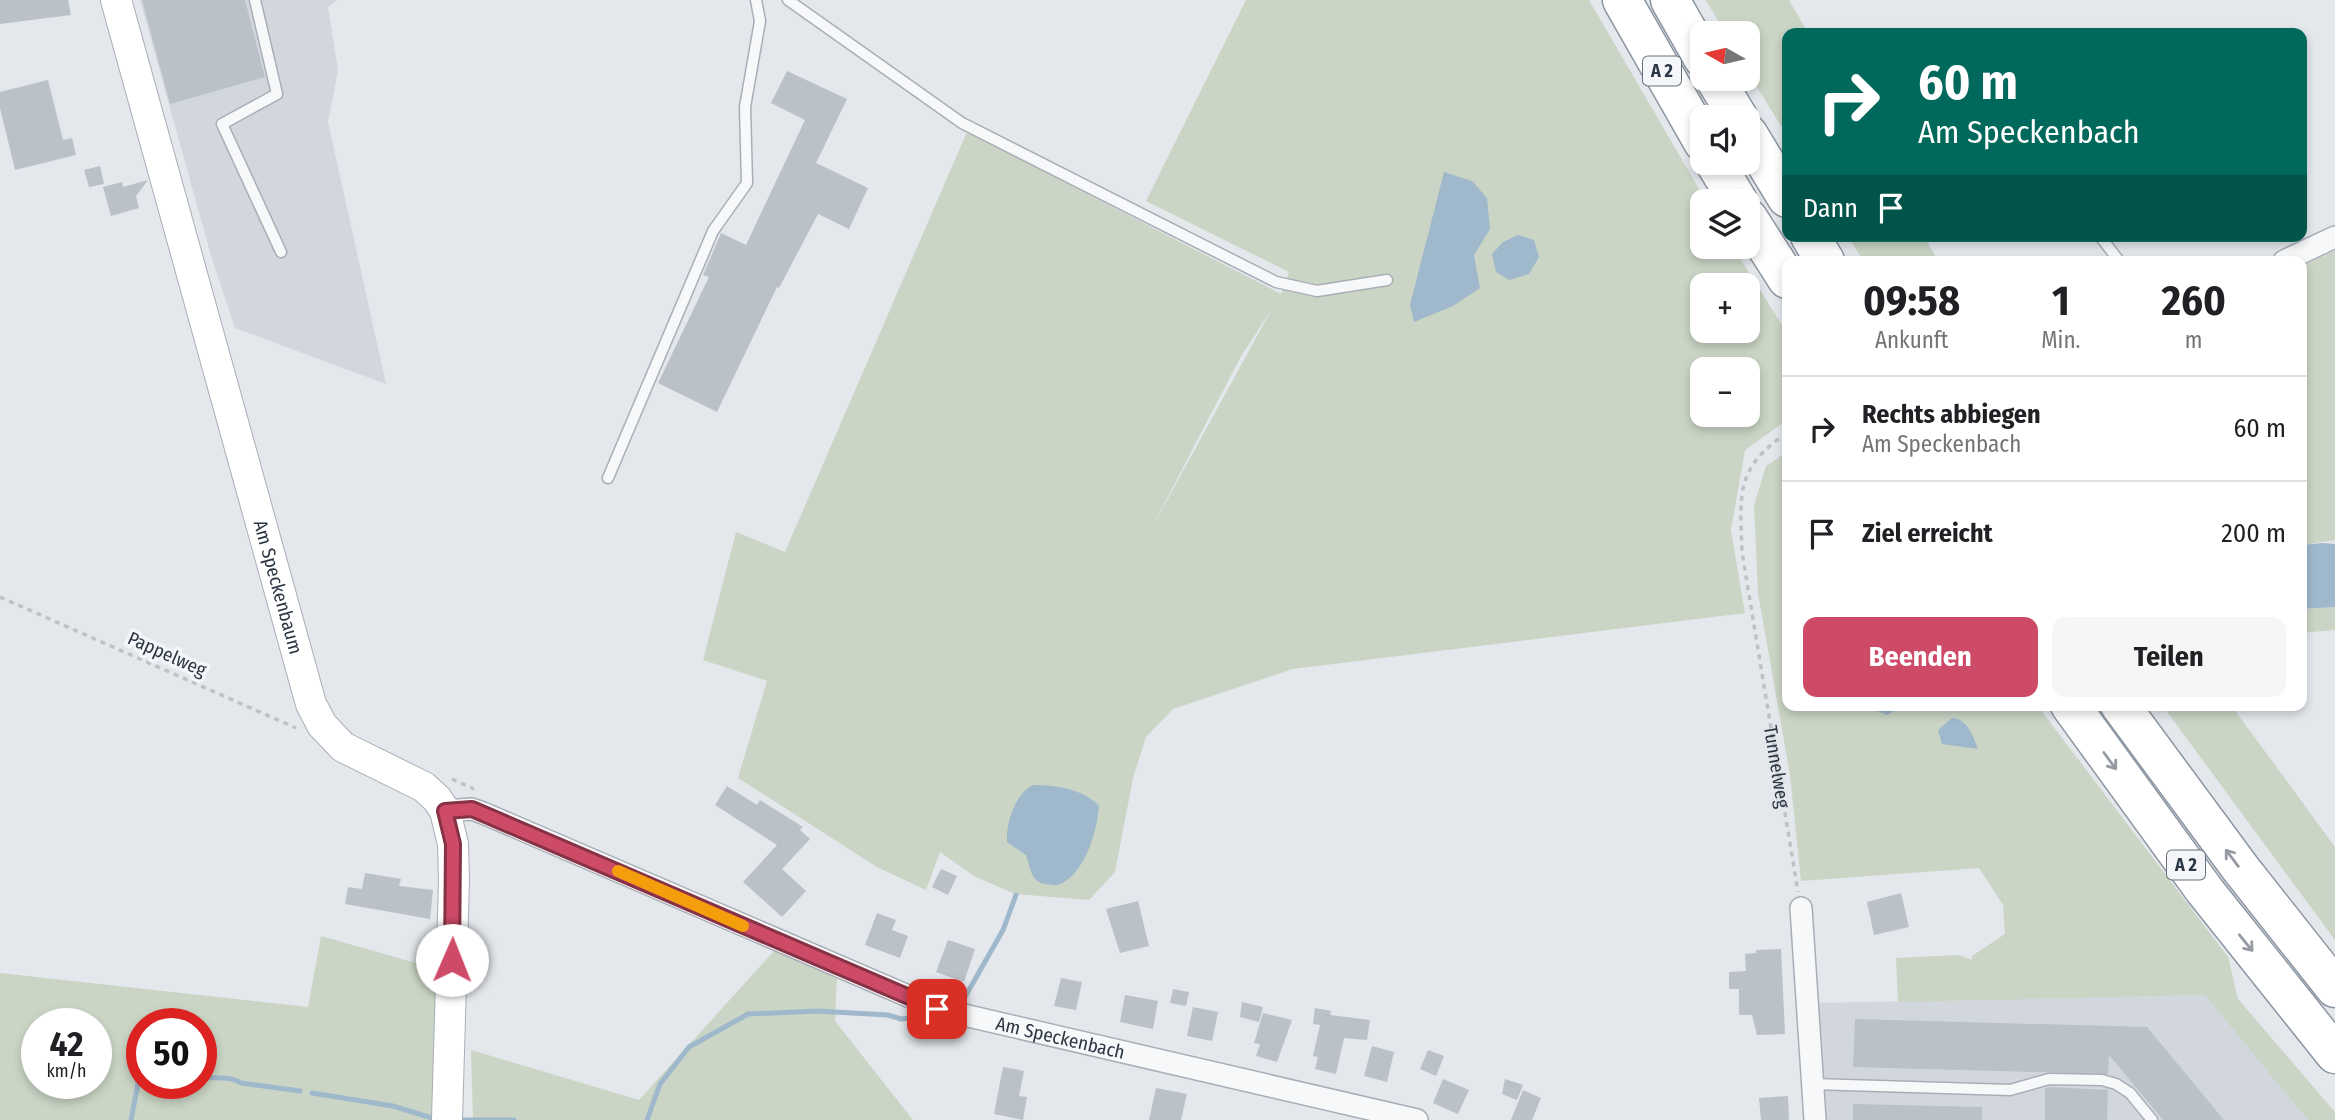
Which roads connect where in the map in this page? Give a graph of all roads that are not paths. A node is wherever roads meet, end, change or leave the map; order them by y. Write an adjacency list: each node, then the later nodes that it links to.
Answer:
1 (116, 0): 22 (main road, Am Speckenbaum)
2 (255, 0): 14 (lane)
3 (755, 0): 19 (lane)
4 (788, 0): 18 (lane)
5 (1622, 0): 8 (highway, A 2)
6 (1670, 0): 7 (highway, A 2)
7 (1690, 35)
8 (1690, 119)
9 (1760, 154): 10 (highway)
10 (1782, 190)
11 (1760, 237): 17 (highway)
12 (2335, 237): 16 (street)
13 (2105, 242): 15 (lane)
14 (281, 252)
15 (2115, 256)
16 (2295, 256)
17 (1782, 271)
18 (1387, 280)
19 (608, 478)
20 (2074, 711): 25 (highway, A 2, one-way to 25)
21 (2124, 711): 24 (highway, A 2, one-way to 21)
22 (445, 811): 27 (main road); 28 (street, Am Speckenbach)
23 (1801, 908): 26 (street)
24 (2335, 988)
25 (2335, 1054)
26 (1813, 1084): 29 (street); 30 (lane)
27 (447, 1120)
28 (1417, 1120)
29 (1815, 1120)
30 (2152, 1120)

